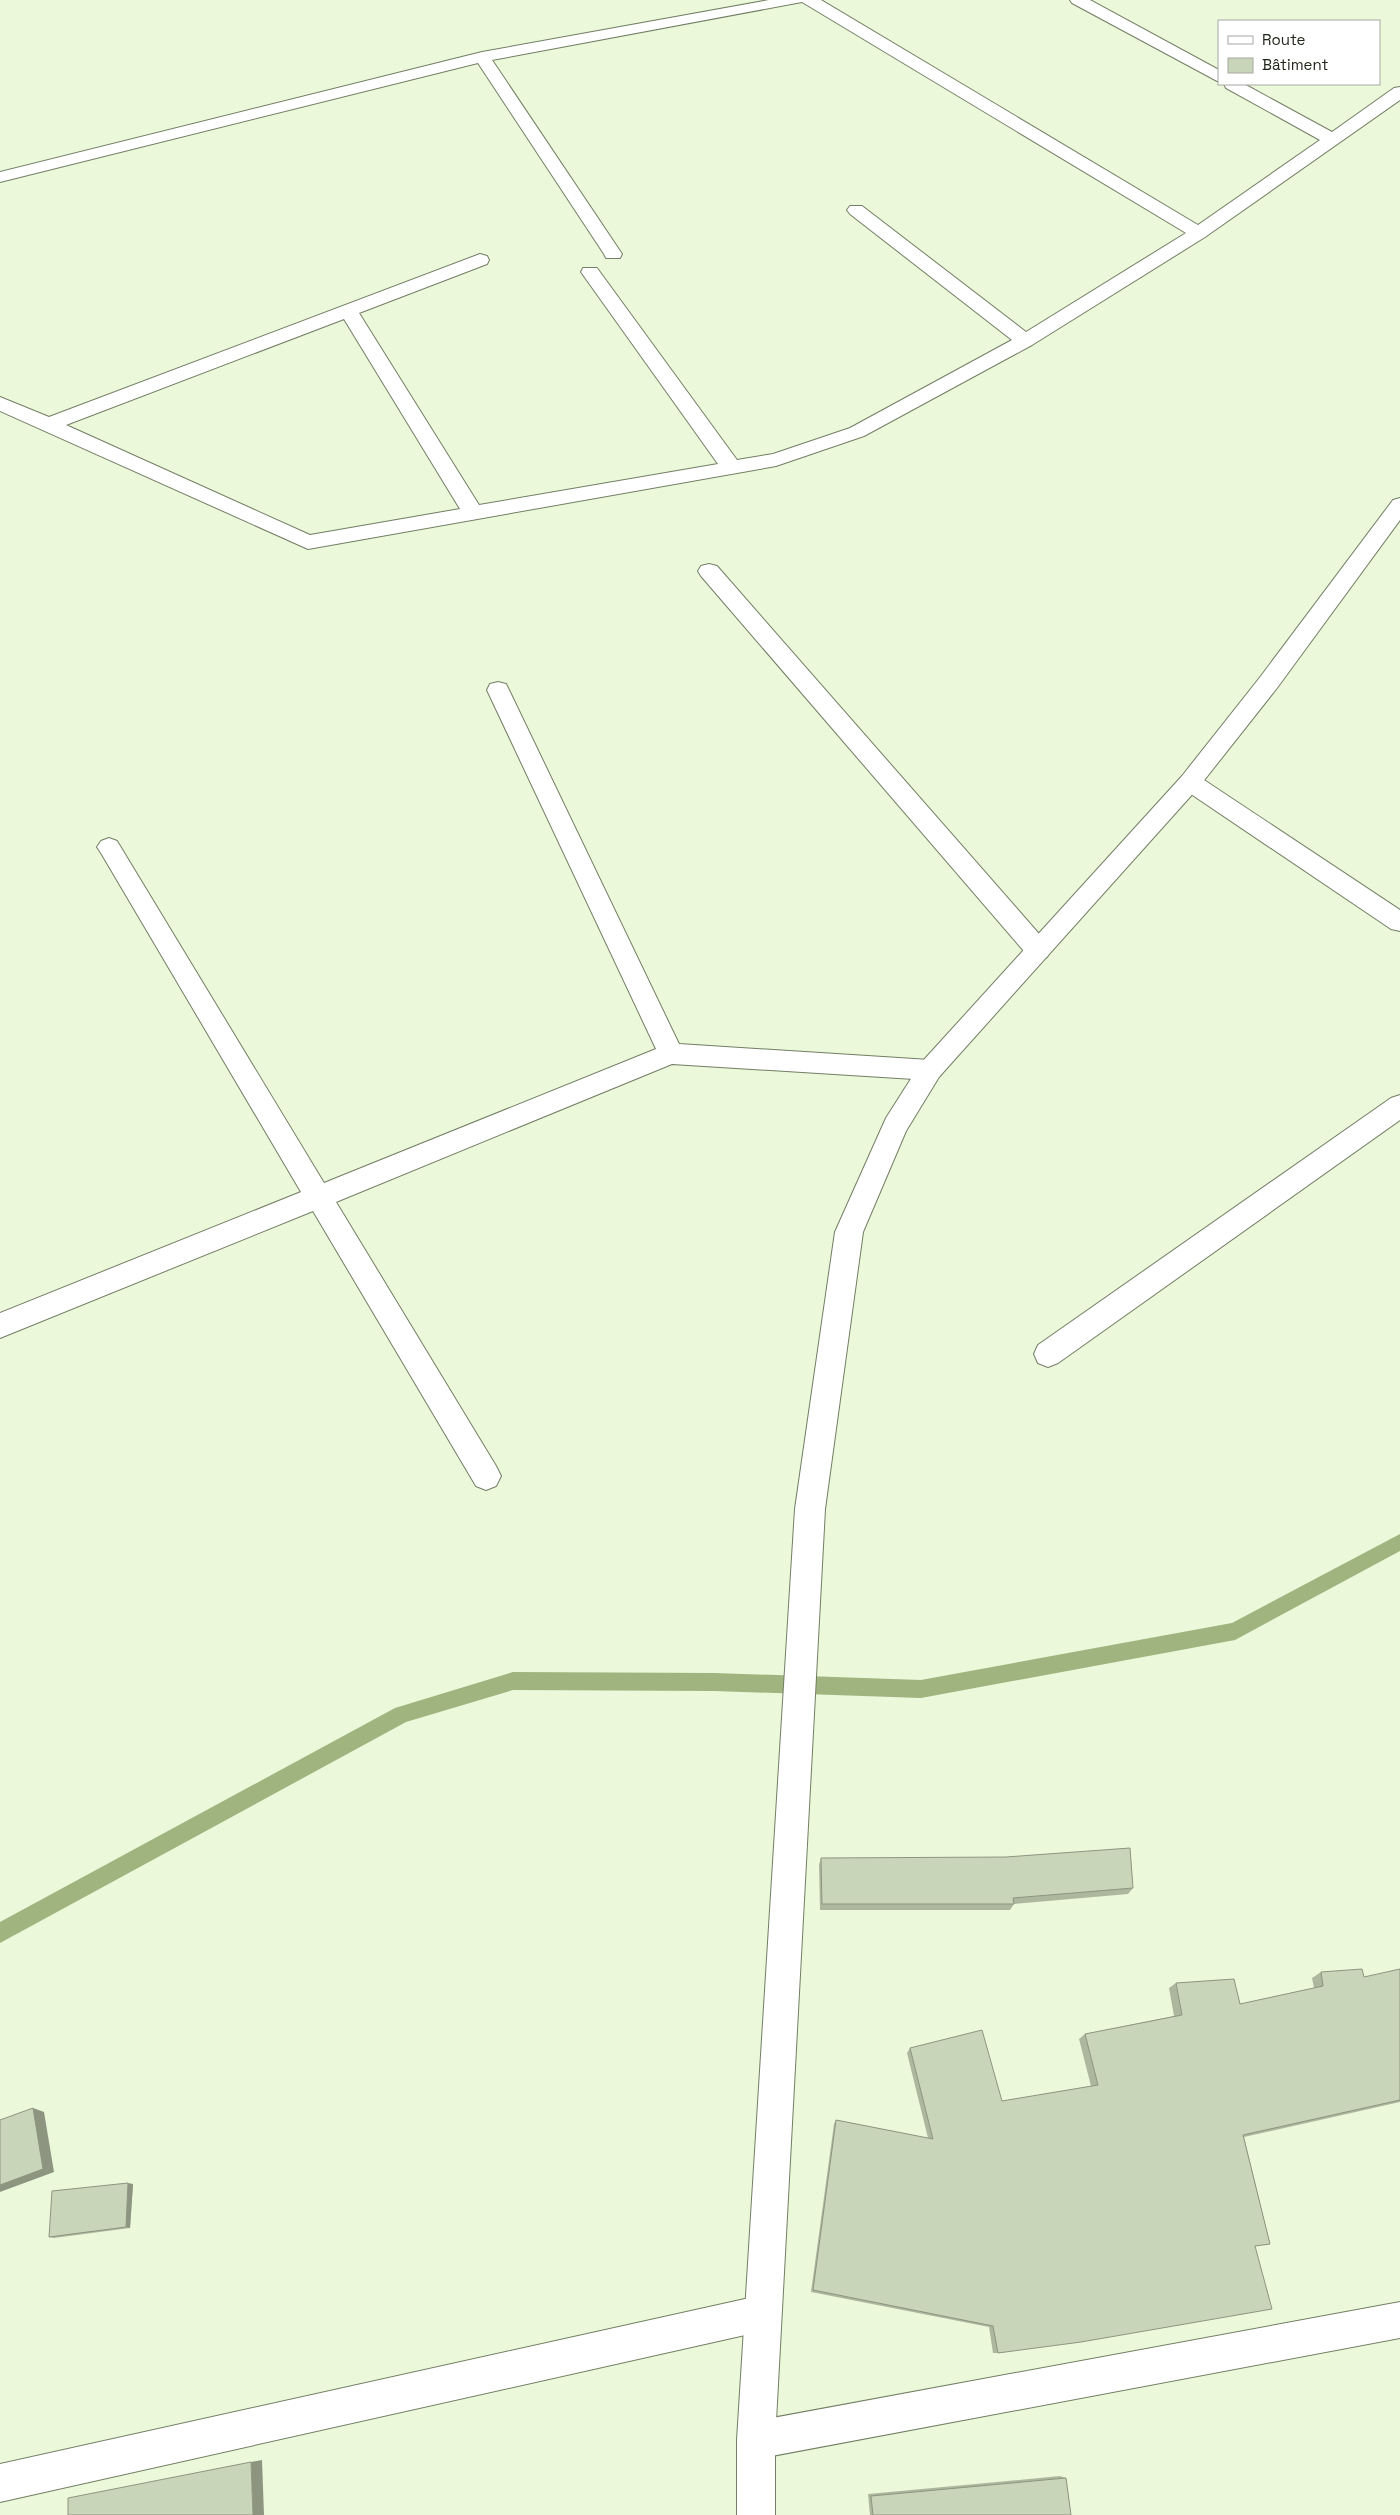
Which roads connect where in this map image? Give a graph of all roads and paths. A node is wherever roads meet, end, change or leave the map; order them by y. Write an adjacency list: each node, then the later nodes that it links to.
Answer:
1 (796, 0): 4 (street)
2 (809, 0): 11 (street)
3 (1078, 0): 5 (street)
4 (482, 57): 9 (street); 12 (street)
5 (1218, 76)
6 (1234, 85): 8 (street)
7 (1400, 92): 8 (street)
8 (1334, 140): 11 (street)
9 (0, 177)
10 (856, 210): 16 (street)
11 (1199, 233): 16 (street)
12 (613, 254)
13 (480, 260): 15 (street)
14 (590, 272): 19 (street)
15 (348, 310): 18 (street); 21 (street)
16 (1025, 341): 19 (street)
17 (0, 403): 18 (street)
18 (48, 425): 21 (street)
19 (732, 468): 21 (street)
20 (1400, 505): 24 (street)
21 (473, 513)
22 (709, 571): 27 (street)
23 (498, 690): 28 (street)
24 (1190, 782): 26 (street); 27 (street)
25 (109, 847): 31 (street)
26 (1400, 922)
27 (1038, 950): 29 (street)
28 (671, 1054): 29 (street); 31 (street)
29 (930, 1070): 35 (street)
30 (1400, 1106): 33 (street)
31 (319, 1197): 32 (street); 34 (street)
32 (0, 1326)
33 (1048, 1354)
34 (486, 1476)
35 (763, 2313): 37 (street); 38 (street)
36 (1400, 2320): 37 (street)
37 (756, 2440): 39 (street)
38 (0, 2483)
39 (756, 2515)

